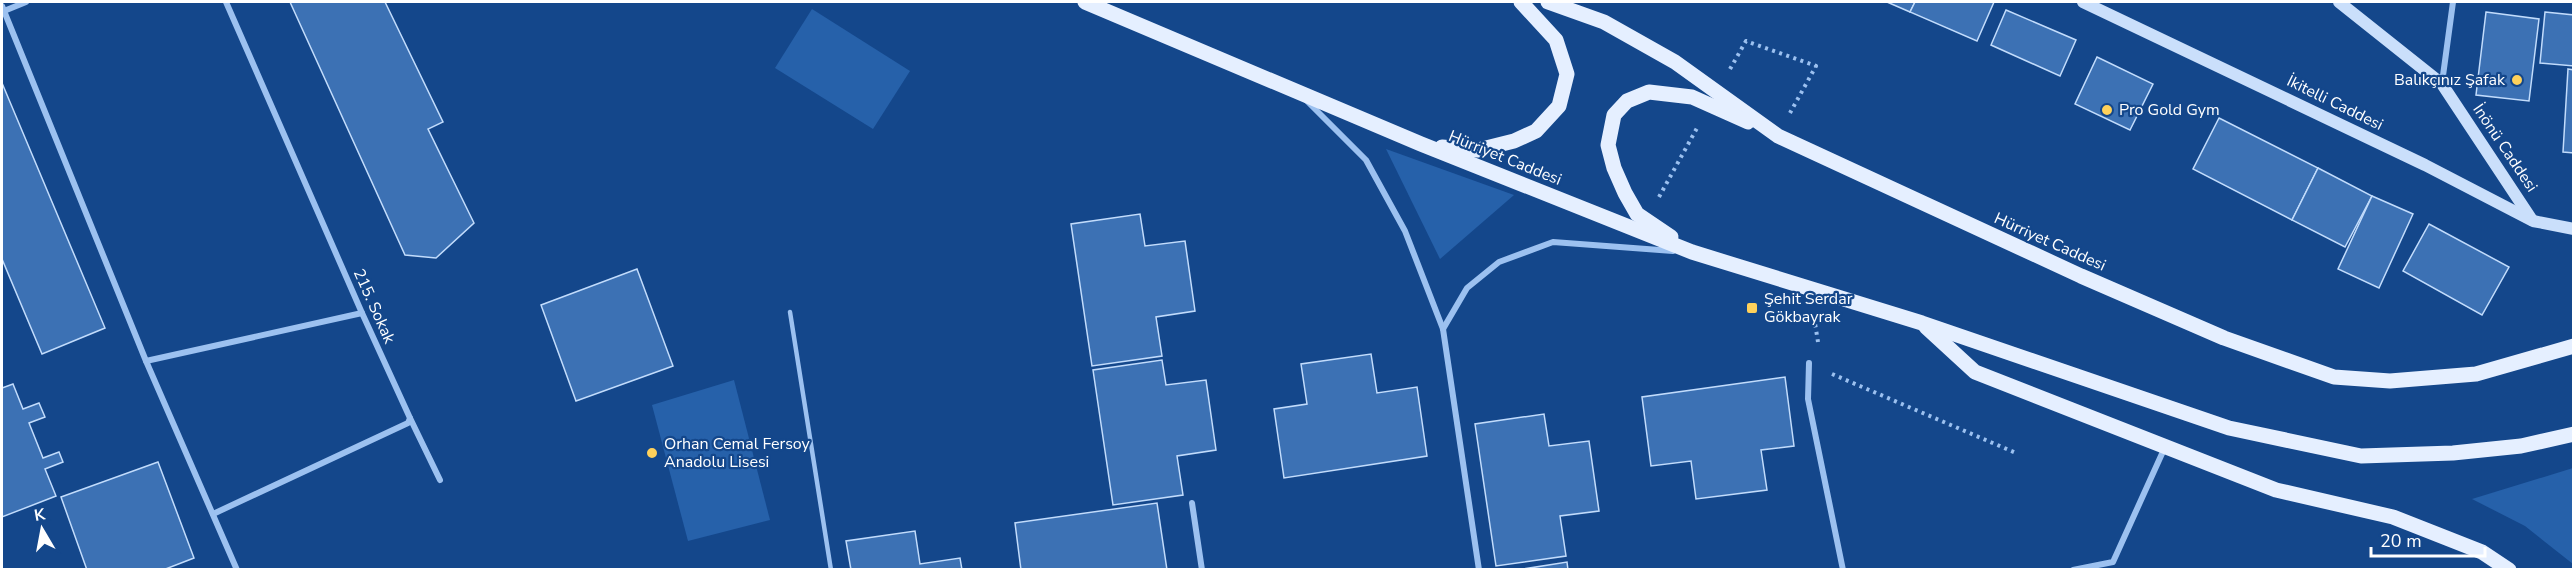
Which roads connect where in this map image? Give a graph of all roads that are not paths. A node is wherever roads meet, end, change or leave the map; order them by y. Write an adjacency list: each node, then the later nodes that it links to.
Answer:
1 (26, 2): 9 (street)
2 (226, 2): 18 (street, 215. Sokak)
3 (1085, 2): 11 (main road, Hürriyet Caddesi)
4 (1521, 2): 13 (main road)
5 (1548, 2): 12 (main road, Hürriyet Caddesi)
6 (2083, 2): 14 (main road, İkitelli Caddesi)
7 (2339, 2): 10 (main road, İnönü Caddesi)
8 (2453, 2): 10 (street)
9 (3, 8): 22 (street)
10 (2442, 84): 14 (main road, İnönü Caddesi)
11 (1300, 94): 13 (main road, Hürriyet Caddesi); 20 (street)
12 (1778, 136): 16 (main road); 21 (main road, Hürriyet Caddesi)
13 (1421, 144): 16 (main road, Hürriyet Caddesi)
14 (2533, 221): 15 (main road, İkitelli Caddesi)
15 (2574, 229)
16 (1692, 252): 19 (main road, Hürriyet Caddesi); 20 (street)
17 (790, 312): 32 (lane)
18 (362, 313): 22 (street); 24 (street, 215. Sokak)
19 (1922, 323): 25 (main road, Hürriyet Caddesi); 26 (main road)
20 (1443, 329): 34 (street)
21 (2574, 346)
22 (146, 362): 29 (street)
23 (1809, 363): 35 (street)
24 (410, 418): 27 (street, 215. Sokak); 29 (street)
25 (2574, 434)
26 (2166, 446): 30 (street); 37 (main road)
27 (440, 480)
28 (1192, 503): 33 (street)
29 (213, 514): 31 (street)
30 (2114, 566): 36 (street)
31 (237, 570)
32 (831, 570)
33 (1202, 570)
34 (1479, 570)
35 (1843, 570)
36 (2073, 570)
37 (2509, 570)

